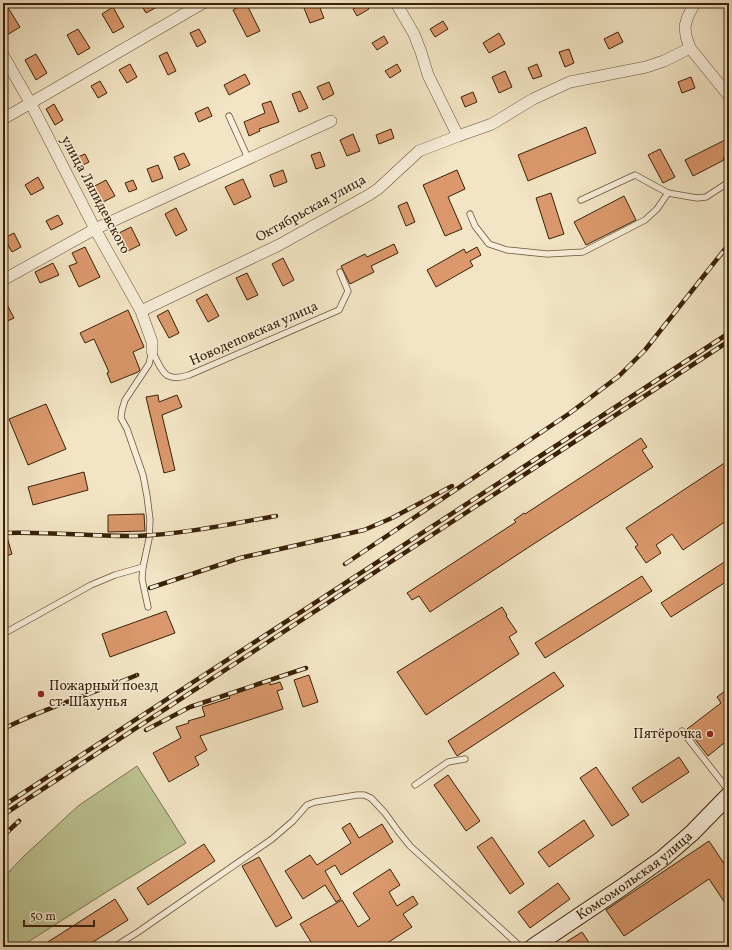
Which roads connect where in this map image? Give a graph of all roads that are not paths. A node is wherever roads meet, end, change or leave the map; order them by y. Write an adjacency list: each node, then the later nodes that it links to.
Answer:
1 (203, 3): 7 (street)
2 (396, 3): 11 (street)
3 (695, 3): 4 (street)
4 (690, 48): 6 (street); 11 (street, Октябрьская улица)
5 (3, 56): 7 (street, улица Ляпидевского)
6 (729, 96)
7 (31, 104): 9 (street); 17 (street, улица Ляпидевского)
8 (229, 116): 12 (lane)
9 (3, 120)
10 (331, 121): 12 (street)
11 (458, 136): 20 (street, Октябрьская улица)
12 (248, 158): 17 (street)
13 (729, 182): 14 (lane)
14 (668, 193): 15 (lane); 16 (lane)
15 (580, 200)
16 (470, 214)
17 (95, 229): 19 (street); 20 (street, улица Ляпидевского)
18 (340, 272): 21 (lane, Новодеповская улица)
19 (3, 280)
20 (140, 311): 21 (street, улица Ляпидевского)
21 (152, 352): 22 (lane)
22 (143, 567): 23 (lane); 24 (lane)
23 (148, 607)
24 (3, 634)
25 (682, 731): 28 (lane)
26 (465, 759): 27 (lane)
27 (415, 785)
28 (726, 798): 29 (street, Комсомольская улица)
29 (541, 945)
30 (114, 947): 31 (lane)
31 (521, 947)

